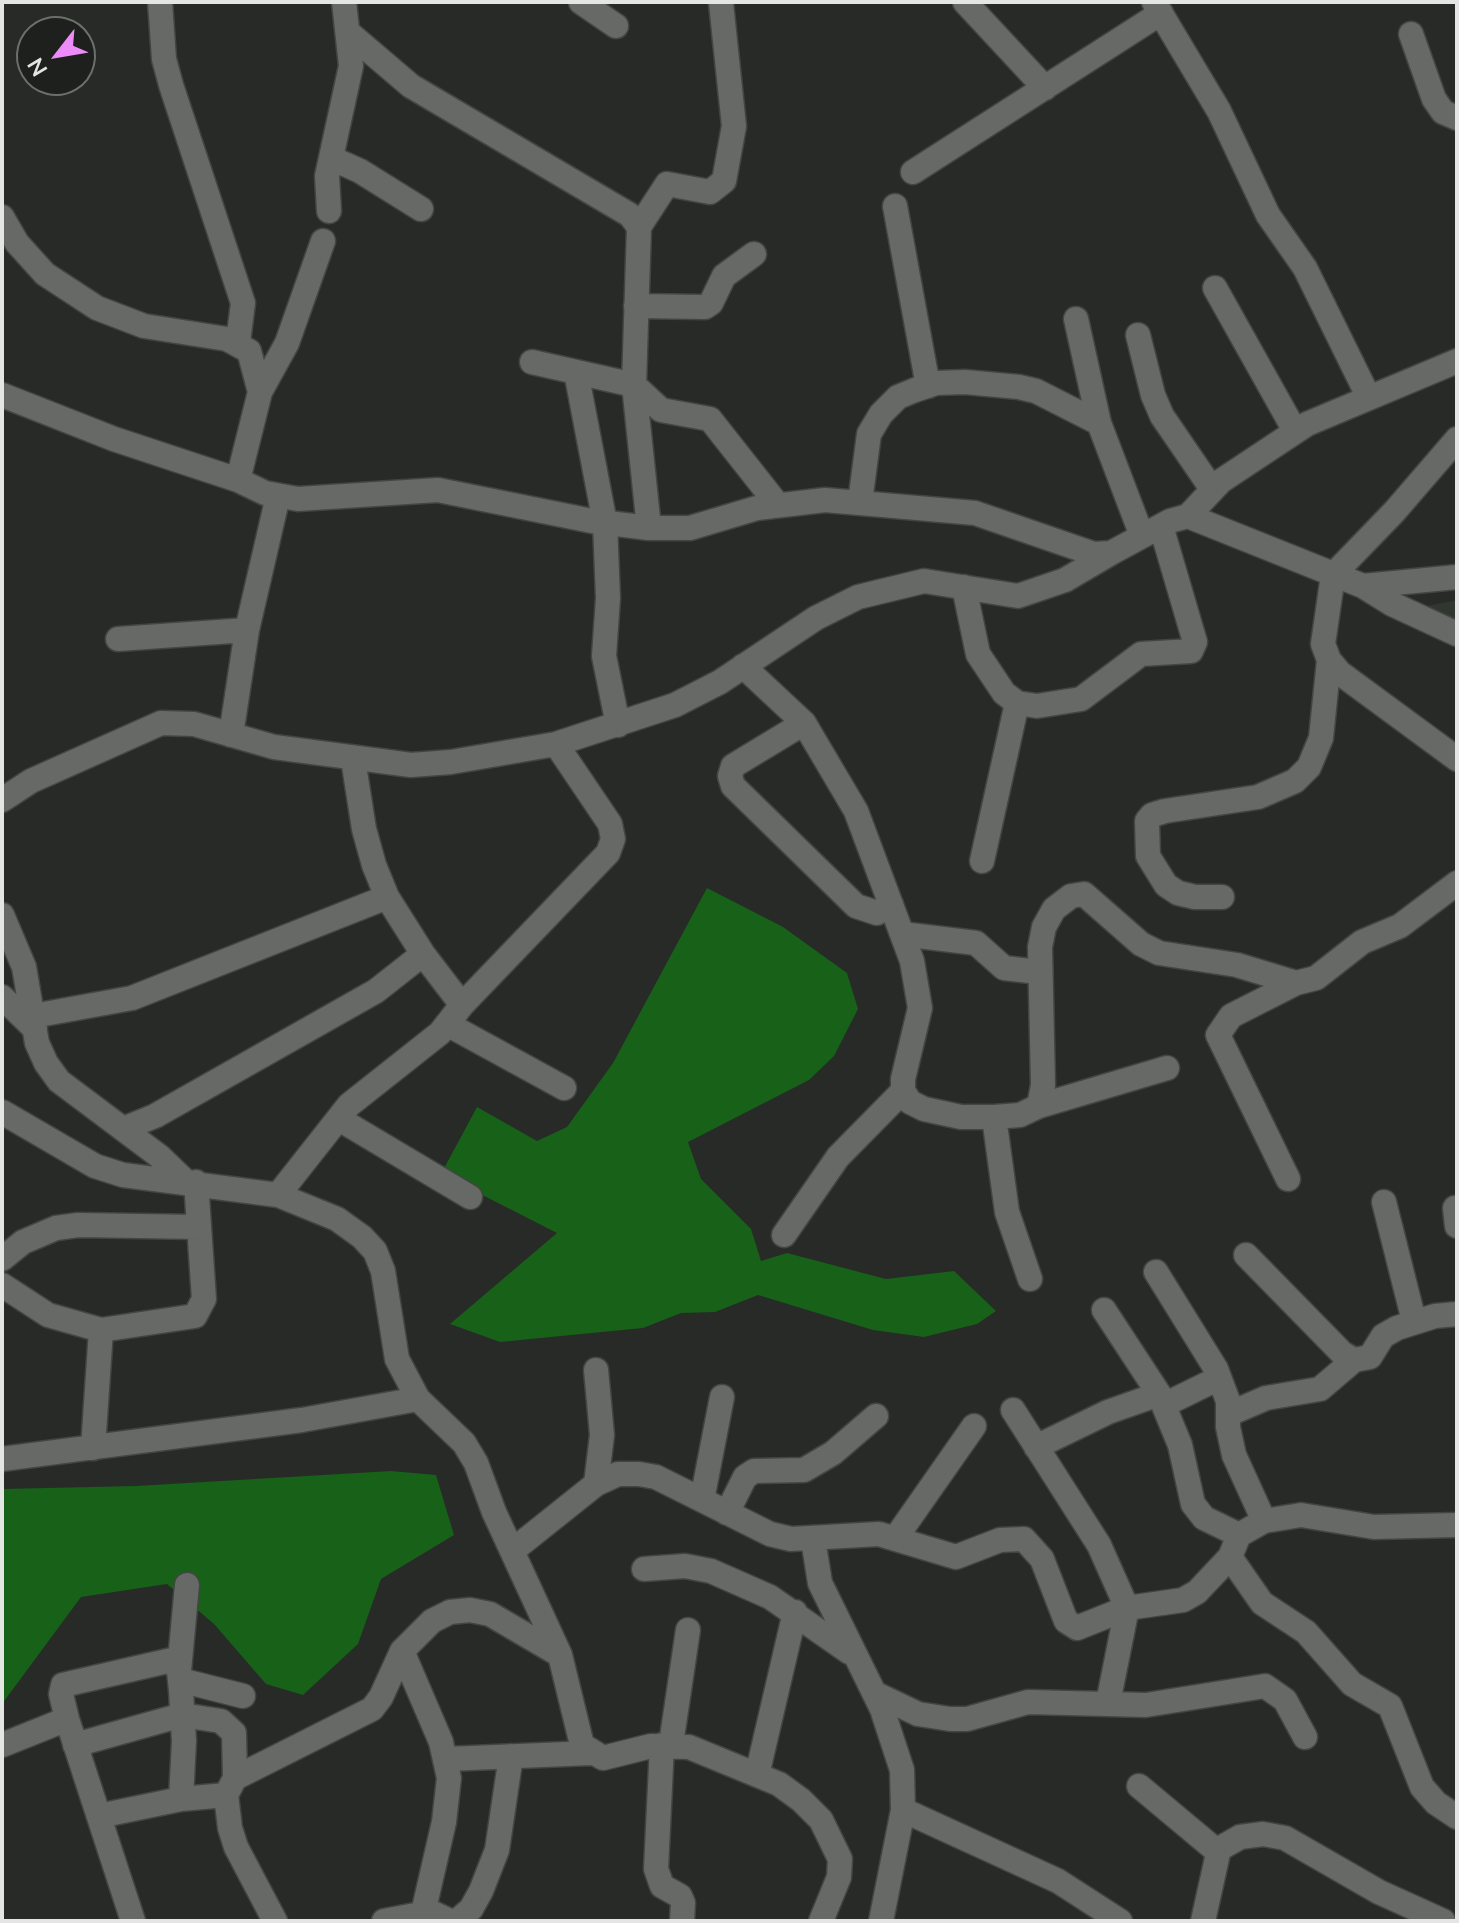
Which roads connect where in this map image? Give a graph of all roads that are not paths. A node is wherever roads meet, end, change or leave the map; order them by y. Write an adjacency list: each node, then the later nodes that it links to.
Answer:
1 (160, 2): 25 (street)
2 (344, 2): 8 (street)
3 (581, 2): 7 (street)
4 (965, 2): 10 (street)
5 (721, 3): 18 (street)
6 (1157, 8): 10 (street); 33 (street)
7 (616, 26)
8 (350, 34): 12 (street); 18 (street)
9 (1411, 34): 11 (street)
10 (1045, 88): 13 (street)
11 (1457, 118)
12 (331, 158): 15 (street); 16 (street)
13 (913, 172)
14 (895, 206): 30 (street)
15 (421, 209)
16 (329, 211)
17 (2, 217): 25 (street)
18 (639, 227): 22 (street)
19 (323, 241): 31 (street)
20 (754, 254): 22 (street)
21 (1215, 288): 35 (street)
22 (636, 306): 29 (street)
23 (1076, 319): 34 (street)
24 (1138, 335): 38 (street)
25 (238, 342): 31 (street)
26 (1457, 361): 33 (street)
27 (532, 362): 28 (street)
28 (576, 372): 29 (street); 43 (street)
29 (634, 385): 41 (street); 44 (street)
30 (928, 386): 34 (street); 40 (street)
31 (260, 392): 37 (street)
32 (2, 395): 37 (street)
33 (1369, 398): 35 (street)
34 (1099, 423): 45 (street)
35 (1295, 431): 38 (street)
36 (1457, 439): 47 (street)
37 (238, 480): 39 (street)
38 (1212, 489): 42 (street)
39 (278, 496): 43 (street); 51 (street)
40 (860, 502): 41 (street); 46 (street)
41 (777, 504): 44 (street)
42 (1188, 516): 45 (street); 47 (street)
43 (605, 523): 44 (street); 58 (street)
44 (649, 528)
45 (1151, 531): 46 (street); 56 (street)
46 (1111, 553): 50 (street)
47 (1333, 575): 49 (street); 54 (street)
48 (1457, 577): 49 (street)
49 (1363, 586): 52 (street)
50 (964, 587): 55 (street); 56 (street)
51 (247, 630): 53 (street); 59 (street)
52 (1457, 634)
53 (118, 639)
54 (1329, 660): 62 (street); 67 (street)
55 (743, 666): 57 (street); 58 (street)
56 (1017, 703): 64 (street)
57 (804, 723): 68 (street); 68 (street)
58 (618, 725): 60 (street)
59 (231, 735): 61 (street); 63 (street)
60 (556, 744): 61 (street); 75 (street)
61 (353, 759): 66 (street)
62 (1457, 759)
63 (2, 800)
64 (982, 861)
65 (1457, 883): 73 (street)
66 (387, 897): 71 (street); 76 (street)
67 (1222, 897)
68 (891, 904): 70 (street)
69 (2, 915): 76 (street)
70 (902, 934): 72 (street); 79 (street)
71 (423, 954): 75 (street); 84 (street)
72 (1039, 972): 73 (street); 80 (street)
73 (1296, 983): 85 (street)
74 (2, 997): 76 (street)
75 (455, 1014): 78 (street); 83 (street)
76 (34, 1023): 84 (street)
77 (1167, 1068): 80 (street)
78 (564, 1088)
79 (903, 1091): 82 (street); 91 (street)
80 (1039, 1106): 82 (street)
81 (2, 1112): 86 (street)
82 (994, 1117): 95 (street)
83 (339, 1119): 87 (street); 88 (street)
84 (123, 1129): 86 (street)
85 (1288, 1179)
86 (190, 1182): 87 (street); 90 (street)
87 (278, 1195): 105 (street)
88 (470, 1197)
89 (1384, 1202): 99 (street)
90 (199, 1227): 93 (street); 100 (street)
91 (784, 1235)
92 (1246, 1255): 101 (street)
93 (2, 1259)
94 (1156, 1272): 103 (street)
95 (1030, 1279)
96 (2, 1285): 100 (street)
97 (1104, 1310): 106 (street)
98 (1457, 1314): 99 (street)
99 (1414, 1321): 101 (street)
100 (101, 1330): 112 (street)
101 (1354, 1360): 108 (street)
102 (596, 1370): 114 (street)
103 (1219, 1378): 106 (street); 108 (street)
104 (722, 1397): 115 (street)
105 (418, 1399): 112 (street); 121 (street)
106 (1162, 1400): 111 (street); 122 (street)
107 (1013, 1410): 111 (street)
108 (1229, 1414): 117 (street)
109 (876, 1416): 116 (street)
110 (974, 1426): 119 (street)
111 (1036, 1447): 125 (street)
112 (93, 1448): 113 (street)
113 (2, 1459)
114 (598, 1469): 115 (street); 121 (street)
115 (702, 1500): 116 (street)
116 (727, 1513): 120 (street)
117 (1264, 1521): 118 (street); 122 (street)
118 (1457, 1525)
119 (897, 1536): 120 (street); 125 (street)
120 (813, 1539): 130 (street)
121 (508, 1543): 129 (street)
122 (1235, 1546): 125 (street); 150 (street)
123 (644, 1569): 126 (street)
124 (187, 1585): 131 (street)
125 (1127, 1608): 134 (street)
126 (795, 1612): 130 (street); 144 (street)
127 (688, 1630): 140 (street)
128 (402, 1651): 129 (street); 143 (street); 145 (street)
129 (560, 1655): 141 (street)
130 (854, 1656): 132 (street)
131 (179, 1675): 133 (street); 135 (street); 136 (street)
132 (874, 1693): 134 (street); 148 (street)
133 (243, 1696)
134 (1108, 1703): 137 (street)
135 (182, 1715): 139 (street); 145 (street); 147 (street)
136 (67, 1719): 138 (street); 139 (street)
137 (1305, 1737)
138 (2, 1745)
139 (75, 1745): 149 (street)
140 (666, 1745): 141 (street); 144 (street); 158 (street)
141 (591, 1753): 142 (street)
142 (511, 1756): 143 (street); 157 (street)
143 (447, 1759): 152 (street)
144 (757, 1775): 159 (street)
145 (230, 1786): 147 (street); 154 (street)
146 (1139, 1786): 151 (street)
147 (181, 1799): 149 (street)
148 (903, 1810): 160 (street); 161 (street)
149 (99, 1816): 153 (street)
150 (1457, 1817)
151 (1219, 1849): 162 (street); 163 (street)
152 (423, 1913): 155 (street); 156 (street)
153 (133, 1921)
154 (275, 1921)
155 (384, 1921)
156 (450, 1921)
157 (457, 1921)
158 (682, 1921)
159 (821, 1921)
160 (881, 1921)
161 (1120, 1921)
162 (1203, 1921)
163 (1443, 1921)

